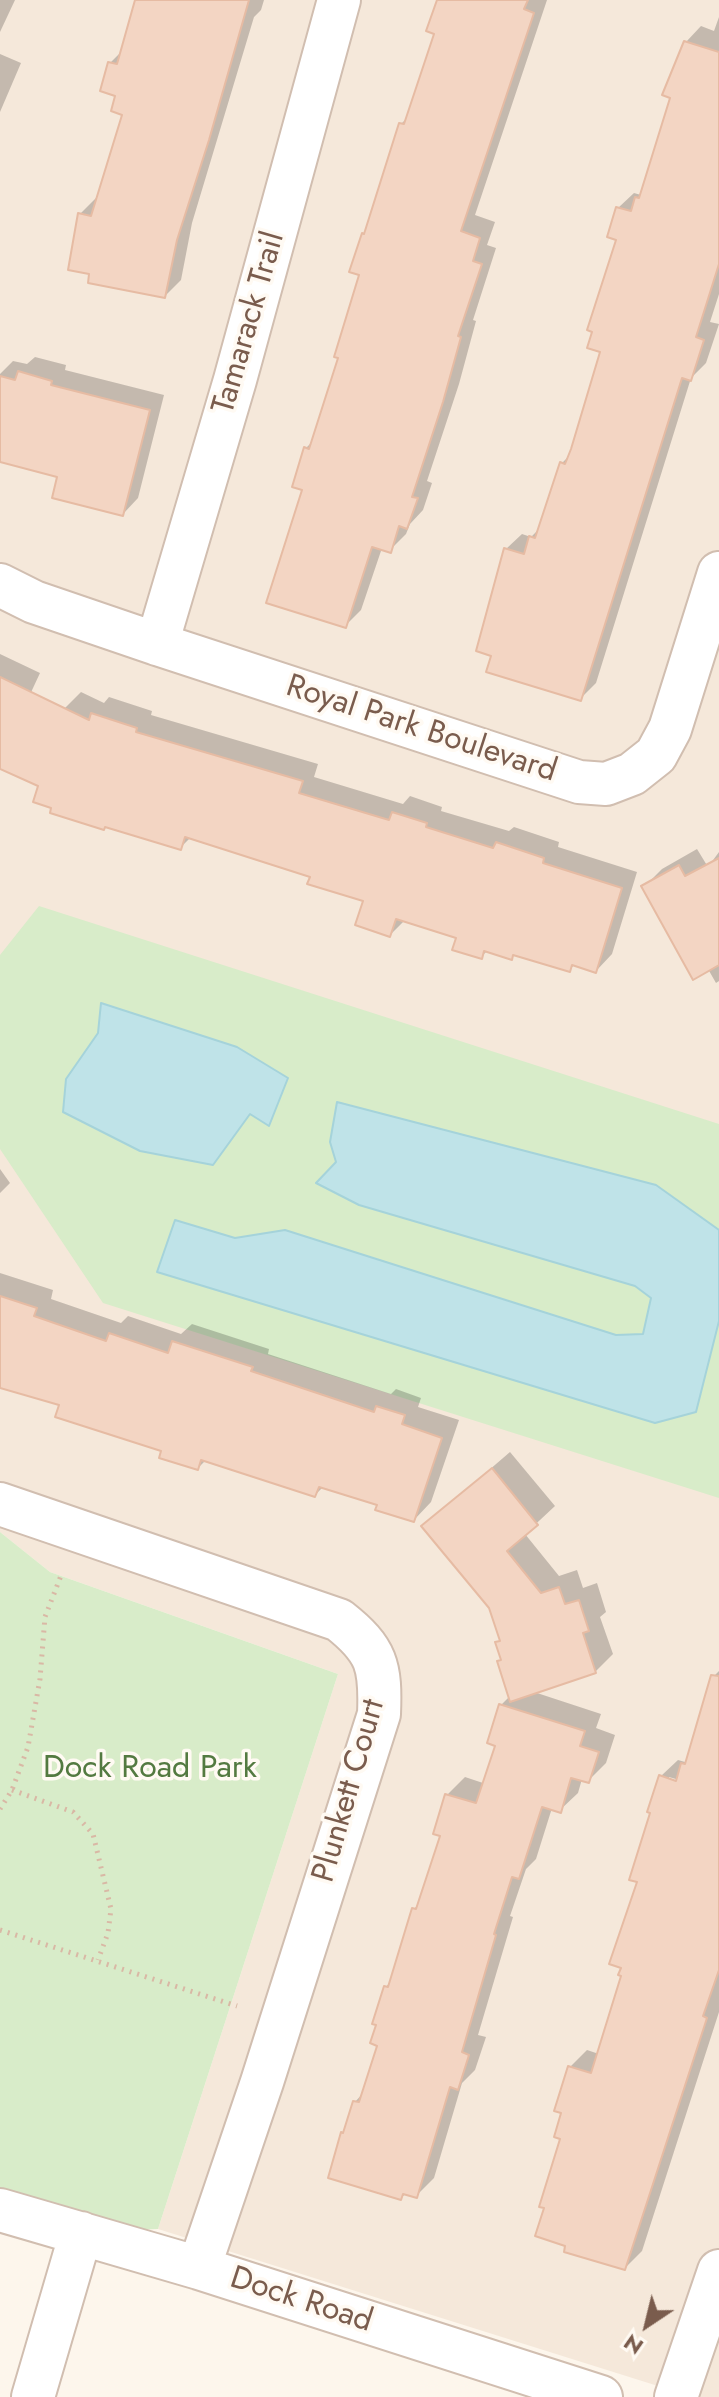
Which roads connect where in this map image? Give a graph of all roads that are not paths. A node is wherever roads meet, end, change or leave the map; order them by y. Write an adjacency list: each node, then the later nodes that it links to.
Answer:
1 (339, 0): 4 (street, Tamarack Trail)
2 (719, 573): 4 (street, Royal Park Boulevard)
3 (0, 585): 4 (street, Royal Park Boulevard)
4 (157, 644)
5 (0, 1504): 8 (street, Plunkett Court)
6 (0, 2210): 7 (street, Dock Road)
7 (81, 2233): 8 (street, Dock Road); 10 (street)
8 (199, 2268): 11 (street, Dock Road)
9 (719, 2271): 12 (street)
10 (33, 2397)
11 (601, 2397)
12 (676, 2397)

